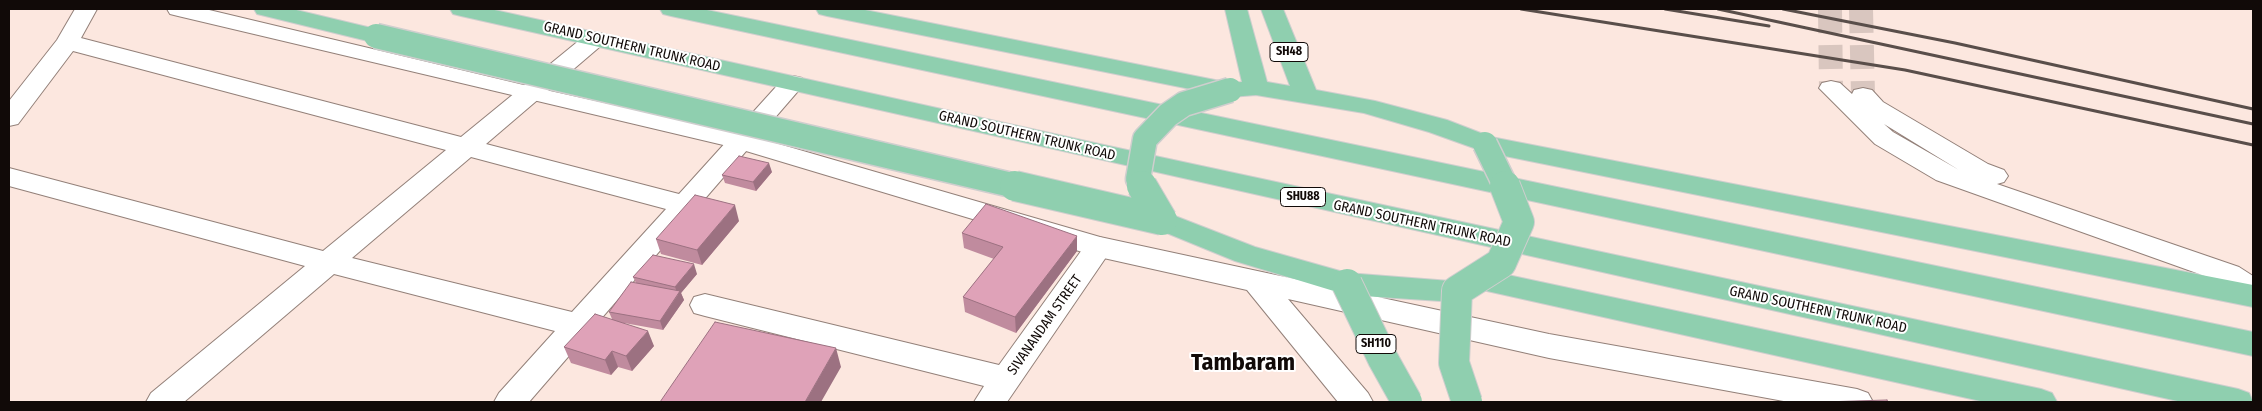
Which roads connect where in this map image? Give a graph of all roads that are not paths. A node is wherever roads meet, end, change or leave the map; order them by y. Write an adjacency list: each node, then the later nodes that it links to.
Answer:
1 (86, 9): 10 (street)
2 (178, 9): 15 (street)
3 (265, 9): 24 (main road, bridge)
4 (461, 9): 9 (main road, GRAND SOUTHERN TRUNK ROAD / SHU88)
5 (670, 9): 34 (main road)
6 (827, 9): 14 (main road)
7 (1236, 9): 12 (main road, SH48)
8 (1272, 9): 17 (main road, SH48)
9 (595, 39): 11 (main road, GRAND SOUTHERN TRUNK ROAD / SHU88); 15 (street)
10 (67, 42): 18 (street); 21 (street)
11 (793, 83): 19 (street); 36 (main road, GRAND SOUTHERN TRUNK ROAD / SHU88)
12 (1256, 88): 14 (main road); 17 (main road)
13 (1831, 88): 31 (street)
14 (1230, 90): 24 (main road, bridge)
15 (532, 94): 19 (street); 21 (street)
16 (1863, 95): 27 (street)
17 (1306, 96): 20 (main road)
18 (9, 118)
19 (741, 141): 23 (street); 25 (street)
20 (1485, 144): 30 (main road, bridge); 31 (main road)
21 (469, 146): 23 (street); 26 (street)
22 (9, 177): 26 (street)
23 (686, 205): 33 (street)
24 (1162, 220): 29 (main road)
25 (1099, 247): 28 (street); 35 (street, SIVANANDAM STREET)
26 (330, 263): 33 (street); 37 (street)
27 (2253, 267)
28 (1255, 280): 39 (street); 42 (street)
29 (1347, 284): 30 (main road); 40 (main road, SH110, bridge)
30 (1466, 284): 41 (main road, bridge); 43 (main road)
31 (2253, 296)
32 (705, 305): 35 (street)
33 (578, 325): 38 (street)
34 (2253, 344)
35 (998, 391)
36 (2151, 392): 44 (main road, GRAND SOUTHERN TRUNK ROAD / SHU88)
37 (162, 402)
38 (510, 402)
39 (1357, 402)
40 (1407, 402)
41 (1467, 402)
42 (1857, 402)
43 (2041, 402)
44 (2238, 402)

